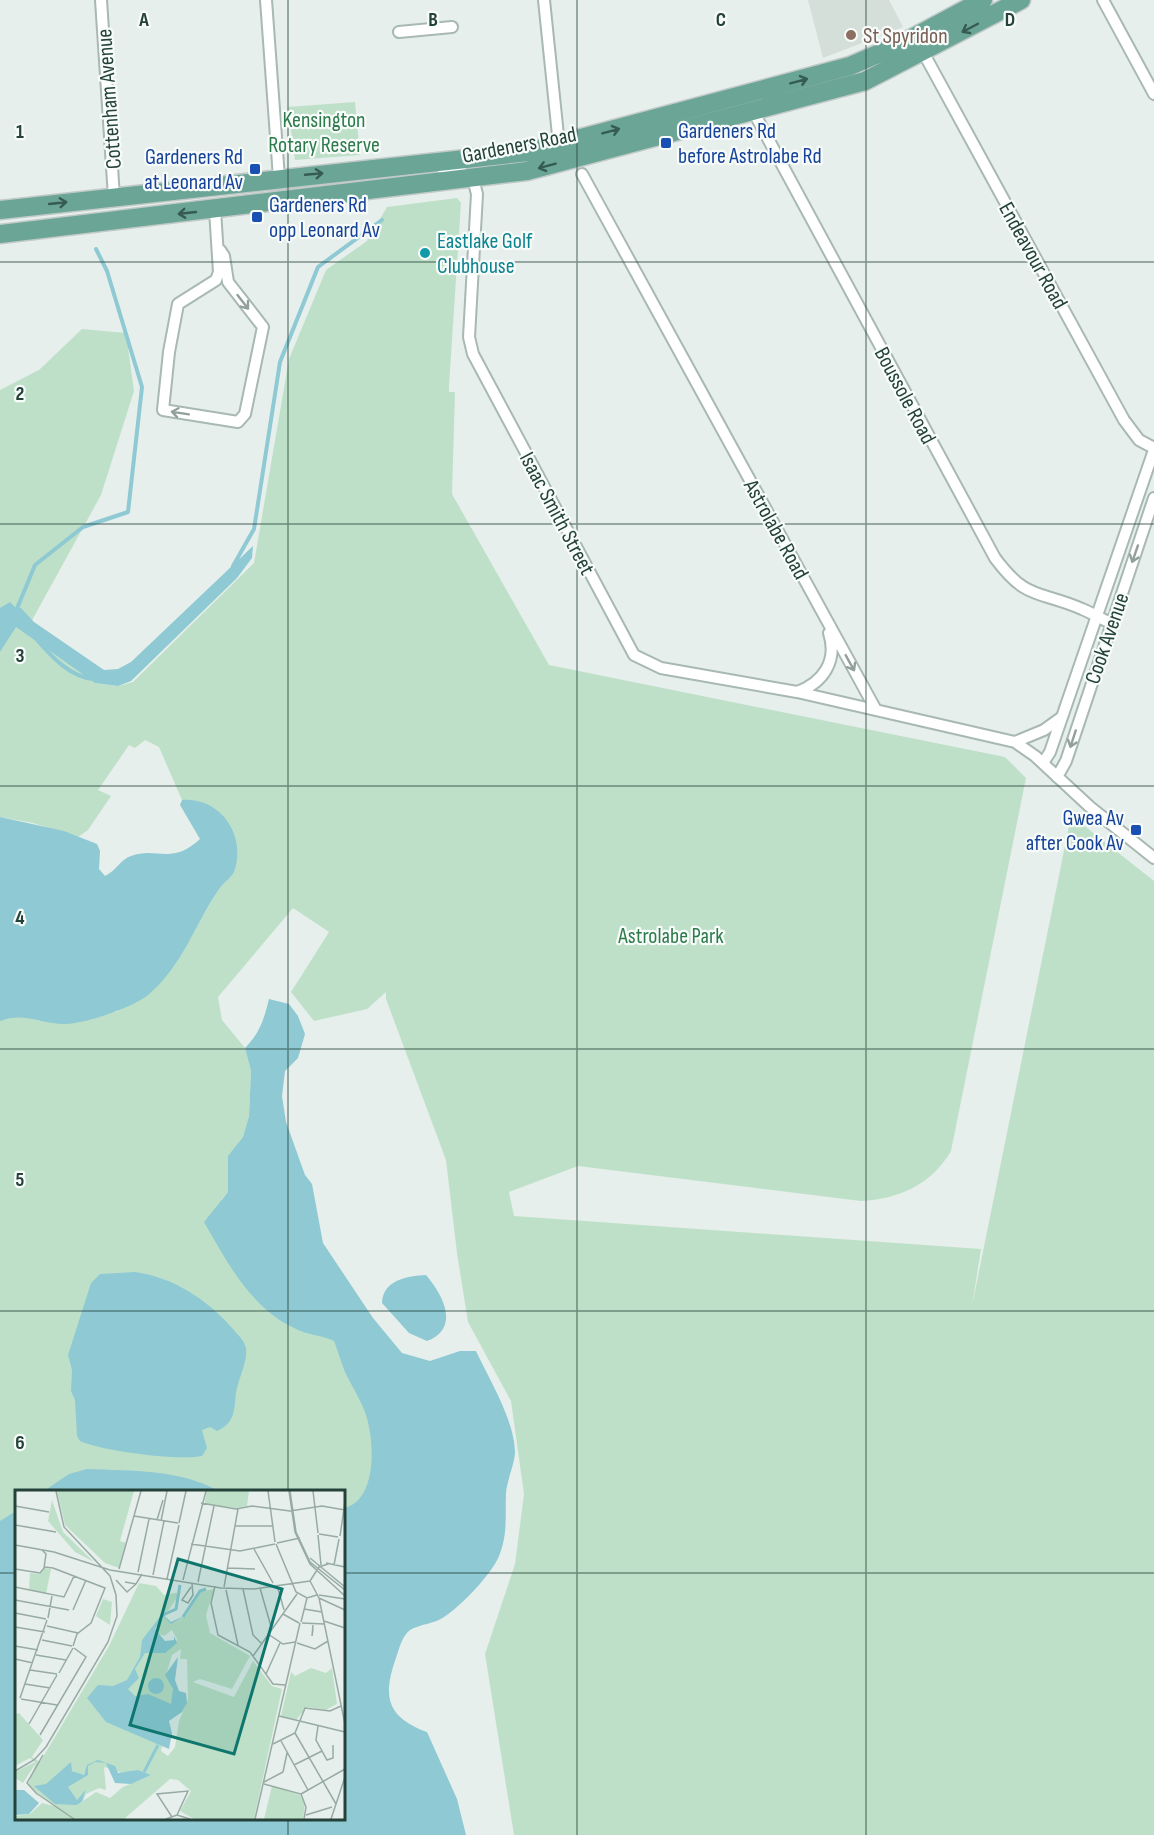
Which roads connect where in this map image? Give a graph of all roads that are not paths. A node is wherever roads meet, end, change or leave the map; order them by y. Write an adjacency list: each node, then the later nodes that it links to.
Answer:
1 (101, 0): 17 (street, Cottenham Avenue)
2 (266, 0): 15 (street)
3 (544, 0): 12 (street)
4 (983, 0): 12 (main road, Gardeners Road, one-way to 4)
5 (1021, 0): 9 (main road, Gardeners Road, one-way to 9)
6 (1103, 0): 10 (street)
7 (452, 27): 8 (street)
8 (399, 32)
9 (923, 52): 11 (main road, Gardeners Road); 22 (street, Endeavour Road)
10 (1154, 94)
11 (753, 111): 16 (main road, Gardeners Road, one-way to 16); 26 (street, Boussole Road)
12 (559, 145): 13 (main road, Gardeners Road)
13 (422, 165): 15 (main road, Gardeners Road, one-way to 13); 16 (street)
14 (582, 174): 25 (street, Astrolabe Road)
15 (279, 178): 17 (main road, Gardeners Road)
16 (473, 179): 19 (main road, Gardeners Road); 28 (street, Isaac Smith Street)
17 (114, 197): 18 (main road, Gardeners Road, one-way to 17)
18 (0, 210)
19 (215, 210): 20 (main road, Gardeners Road, one-way to 20); 21 (street)
20 (0, 234)
21 (220, 250): 21 (street, one-way to 21)
22 (1154, 448): 23 (street, Cook Avenue)
23 (1139, 497): 24 (street); 26 (street, Cook Avenue)
24 (1153, 502): 27 (street, Cook Avenue, one-way to 27)
25 (824, 616): 28 (street); 29 (street, Astrolabe Road, one-way to 29)
26 (1096, 617): 27 (street, Boussole Road); 30 (street, Cook Avenue)
27 (1111, 623): 33 (street, Cook Avenue, one-way to 33)
28 (796, 692): 29 (street, Isaac Smith Street)
29 (876, 711): 31 (street)
30 (1062, 717): 31 (street); 32 (street, Cook Avenue)
31 (1015, 742): 32 (street)
32 (1042, 763): 33 (street)
33 (1057, 777): 34 (street)
34 (1154, 858)

